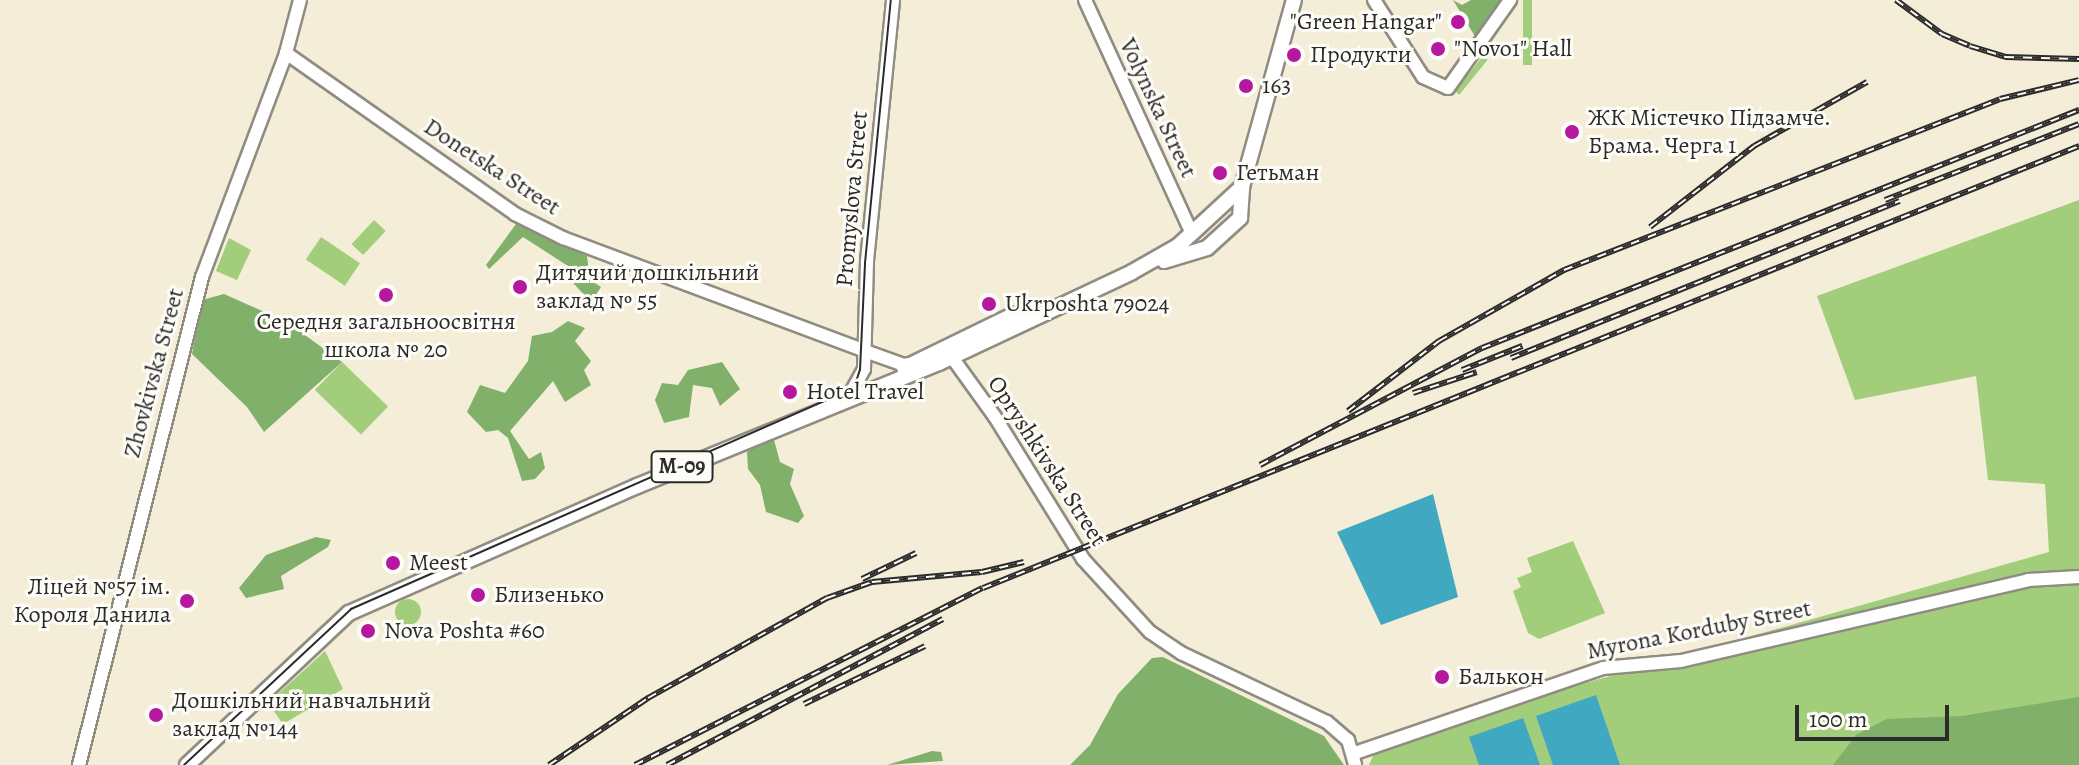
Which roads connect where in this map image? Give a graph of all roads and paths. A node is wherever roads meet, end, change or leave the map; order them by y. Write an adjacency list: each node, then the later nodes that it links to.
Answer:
1 (300, 0): 7 (street, Zhovkivska Street)
2 (893, 0): 15 (street, Promyslova Street)
3 (1085, 0): 11 (street, Volynska Street)
4 (1294, 0): 8 (main road)
5 (1374, 0): 6 (street)
6 (1510, 0)
7 (286, 53): 15 (street, Donetska Street); 21 (street, Zhovkivska Street)
8 (1242, 187): 9 (main road, М-09); 10 (main road)
9 (1216, 210): 10 (main road); 11 (main road, М-09)
10 (1240, 218): 12 (main road, М-09)
11 (1192, 234): 12 (main road); 13 (main road, М-09)
12 (1207, 248): 13 (main road, М-09)
13 (1132, 272): 14 (main road, М-09)
14 (1054, 308): 16 (main road, М-09); 17 (main road)
15 (865, 350): 17 (street, Donetska Street); 18 (street, Promyslova Street)
16 (950, 358): 17 (street); 18 (main road, М-09); 20 (street, Opryshkivska Street)
17 (920, 359): 18 (main road)
18 (852, 394): 22 (main road, М-09)
19 (2079, 577): 20 (street, Myrona Korduby Street)
20 (1355, 759)
21 (79, 765)
22 (187, 765)

